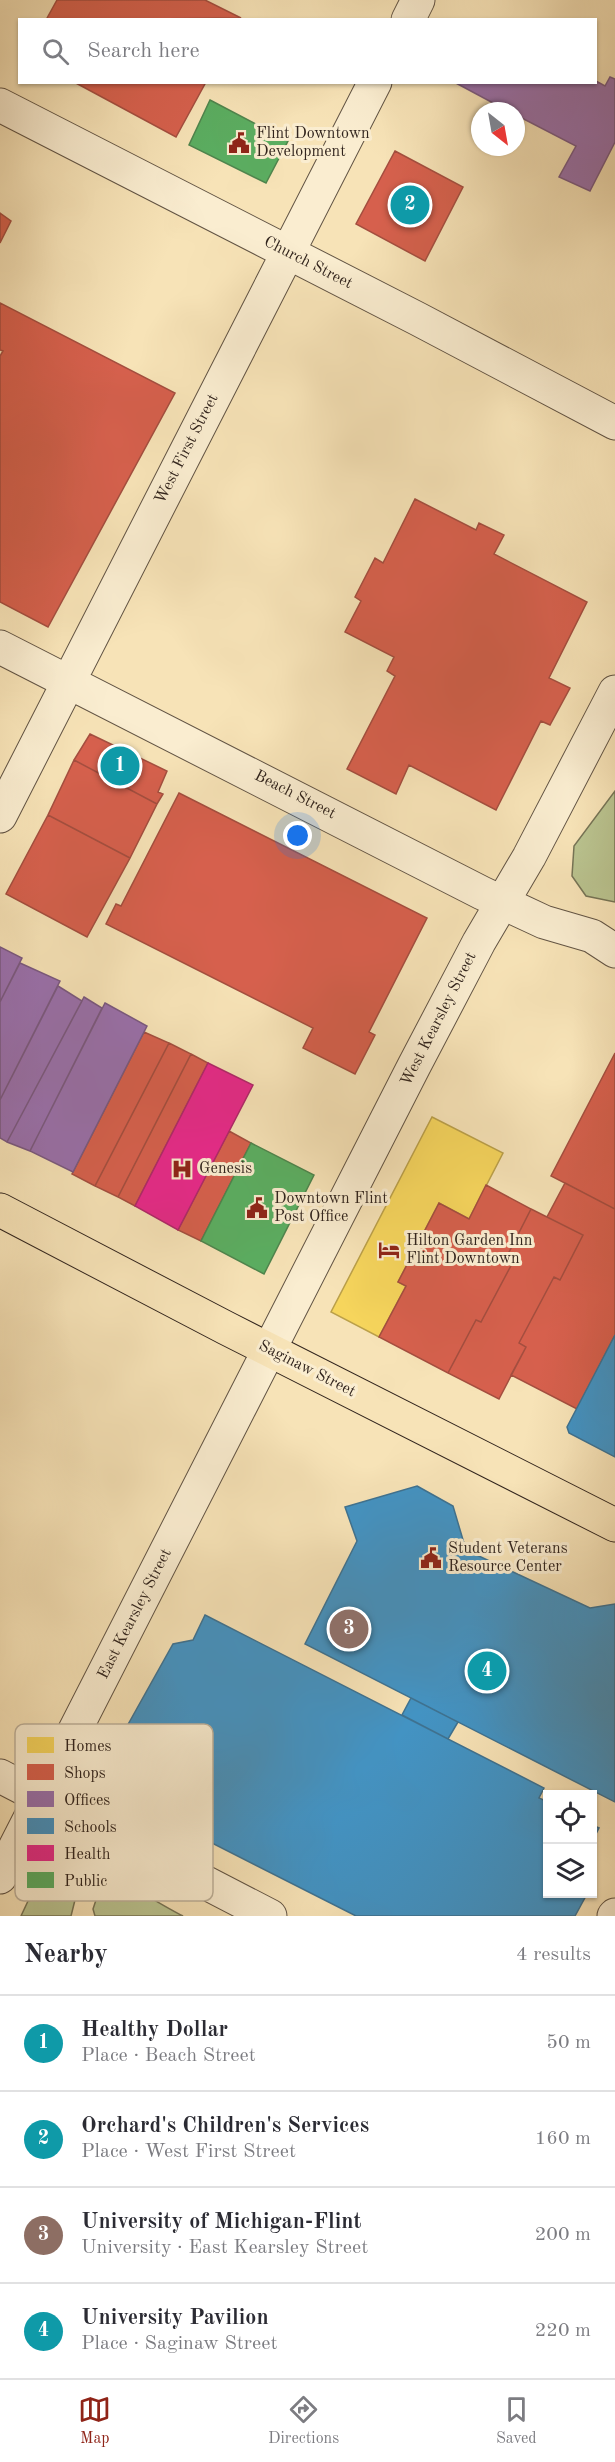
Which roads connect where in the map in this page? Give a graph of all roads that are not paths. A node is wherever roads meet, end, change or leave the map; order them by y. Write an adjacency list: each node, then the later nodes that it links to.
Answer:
1 (418, 0): 2 (street)
2 (409, 18)
3 (374, 84): 5 (street, West First Street)
4 (0, 105): 5 (street, Church Street)
5 (287, 252): 6 (street, Church Street); 8 (street, West First Street)
6 (615, 423)
7 (0, 647): 8 (street, Beach Street)
8 (69, 681): 10 (street, West First Street); 11 (street, Beach Street)
9 (615, 692): 11 (street, West Kearsley Street)
10 (0, 816)
11 (502, 902): 12 (street, Beach Street); 14 (street, West Kearsley Street)
12 (607, 940)
13 (0, 1210): 14 (main road, Saginaw Street)
14 (269, 1350): 15 (main road, Saginaw Street); 16 (street, East Kearsley Street)
15 (615, 1525)
16 (78, 1724)
17 (0, 1776): 18 (street)
18 (15, 1784)
19 (15, 1848): 20 (street, East Kearsley Street)
20 (0, 1877)
21 (213, 1886): 22 (street)
22 (270, 1916)

